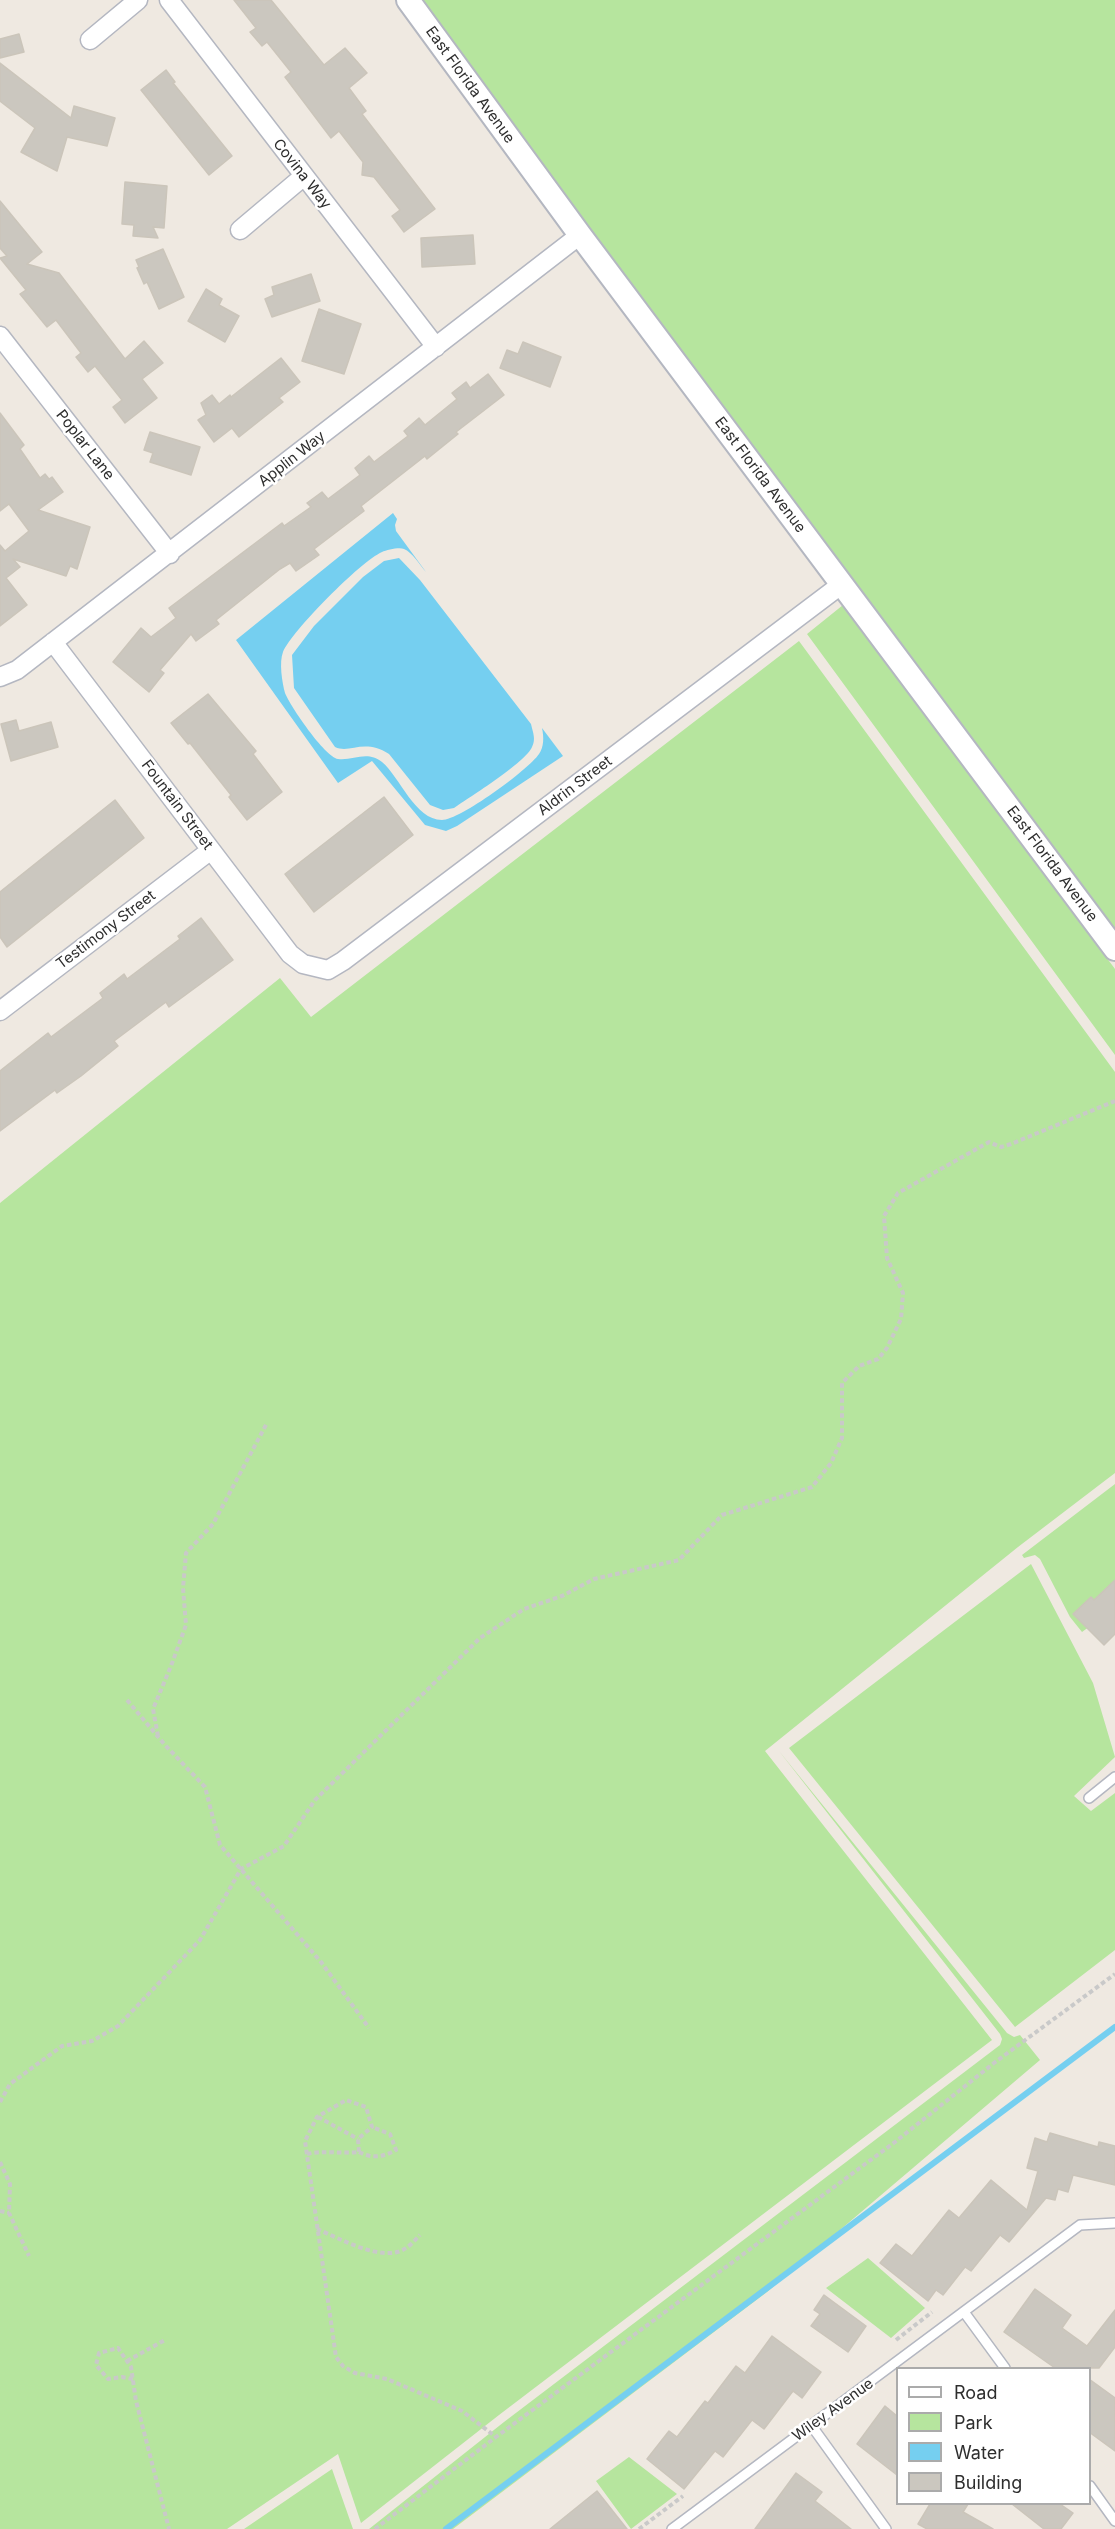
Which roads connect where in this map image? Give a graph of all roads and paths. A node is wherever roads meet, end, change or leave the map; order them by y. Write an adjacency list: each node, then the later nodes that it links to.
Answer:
1 (138, 0): 4 (street)
2 (169, 0): 5 (street, Covina Way)
3 (408, 0): 7 (street, East Florida Avenue)
4 (90, 40)
5 (304, 176): 6 (street); 9 (street, Covina Way)
6 (240, 230)
7 (580, 235): 9 (street, Applin Way); 11 (street, East Florida Avenue)
8 (0, 336): 10 (street, Poplar Lane)
9 (436, 347): 10 (street, Applin Way)
10 (170, 554): 12 (street, Applin Way)
11 (842, 584): 15 (street, East Florida Avenue); 16 (street, Aldrin Street)
12 (54, 642): 13 (street, Applin Way); 14 (street, Fountain Street)
13 (0, 677)
14 (211, 850): 16 (street, Fountain Street); 17 (street, Testimony Street)
15 (1115, 949)
16 (303, 964)
17 (0, 1011)
18 (1115, 1101): 24 (path)
19 (267, 1423): 21 (path)
20 (127, 1700): 21 (path)
21 (158, 1737): 24 (path)
22 (1115, 1777): 23 (lane)
23 (1089, 1798)
24 (241, 1869): 26 (path); 27 (path)
25 (1115, 1974): 48 (path)
26 (369, 2028)
27 (0, 2102)
28 (317, 2117): 29 (path); 30 (path); 32 (path)
29 (372, 2127): 30 (path); 31 (path)
30 (358, 2139): 31 (path)
31 (359, 2152): 32 (path)
32 (307, 2154): 37 (path)
33 (0, 2162): 35 (path)
34 (0, 2211): 35 (path)
35 (9, 2213): 39 (path)
36 (1115, 2223): 41 (lane, Wiley Avenue)
37 (317, 2229): 38 (path); 48 (path)
38 (420, 2235)
39 (29, 2256)
40 (932, 2312): 43 (path)
41 (964, 2312): 45 (lane); 47 (lane, Wiley Avenue)
42 (165, 2340): 44 (path)
43 (896, 2340)
44 (127, 2361): 46 (path); 46 (path)
45 (1004, 2367)
46 (133, 2379): 52 (path)
47 (811, 2426): 55 (lane, Wiley Avenue); 56 (lane)
48 (496, 2437): 53 (path)
49 (1091, 2489): 51 (lane)
50 (683, 2496): 54 (path)
51 (1115, 2521)
52 (169, 2529)
53 (375, 2529)
54 (639, 2529)
55 (672, 2529)
56 (886, 2529)

